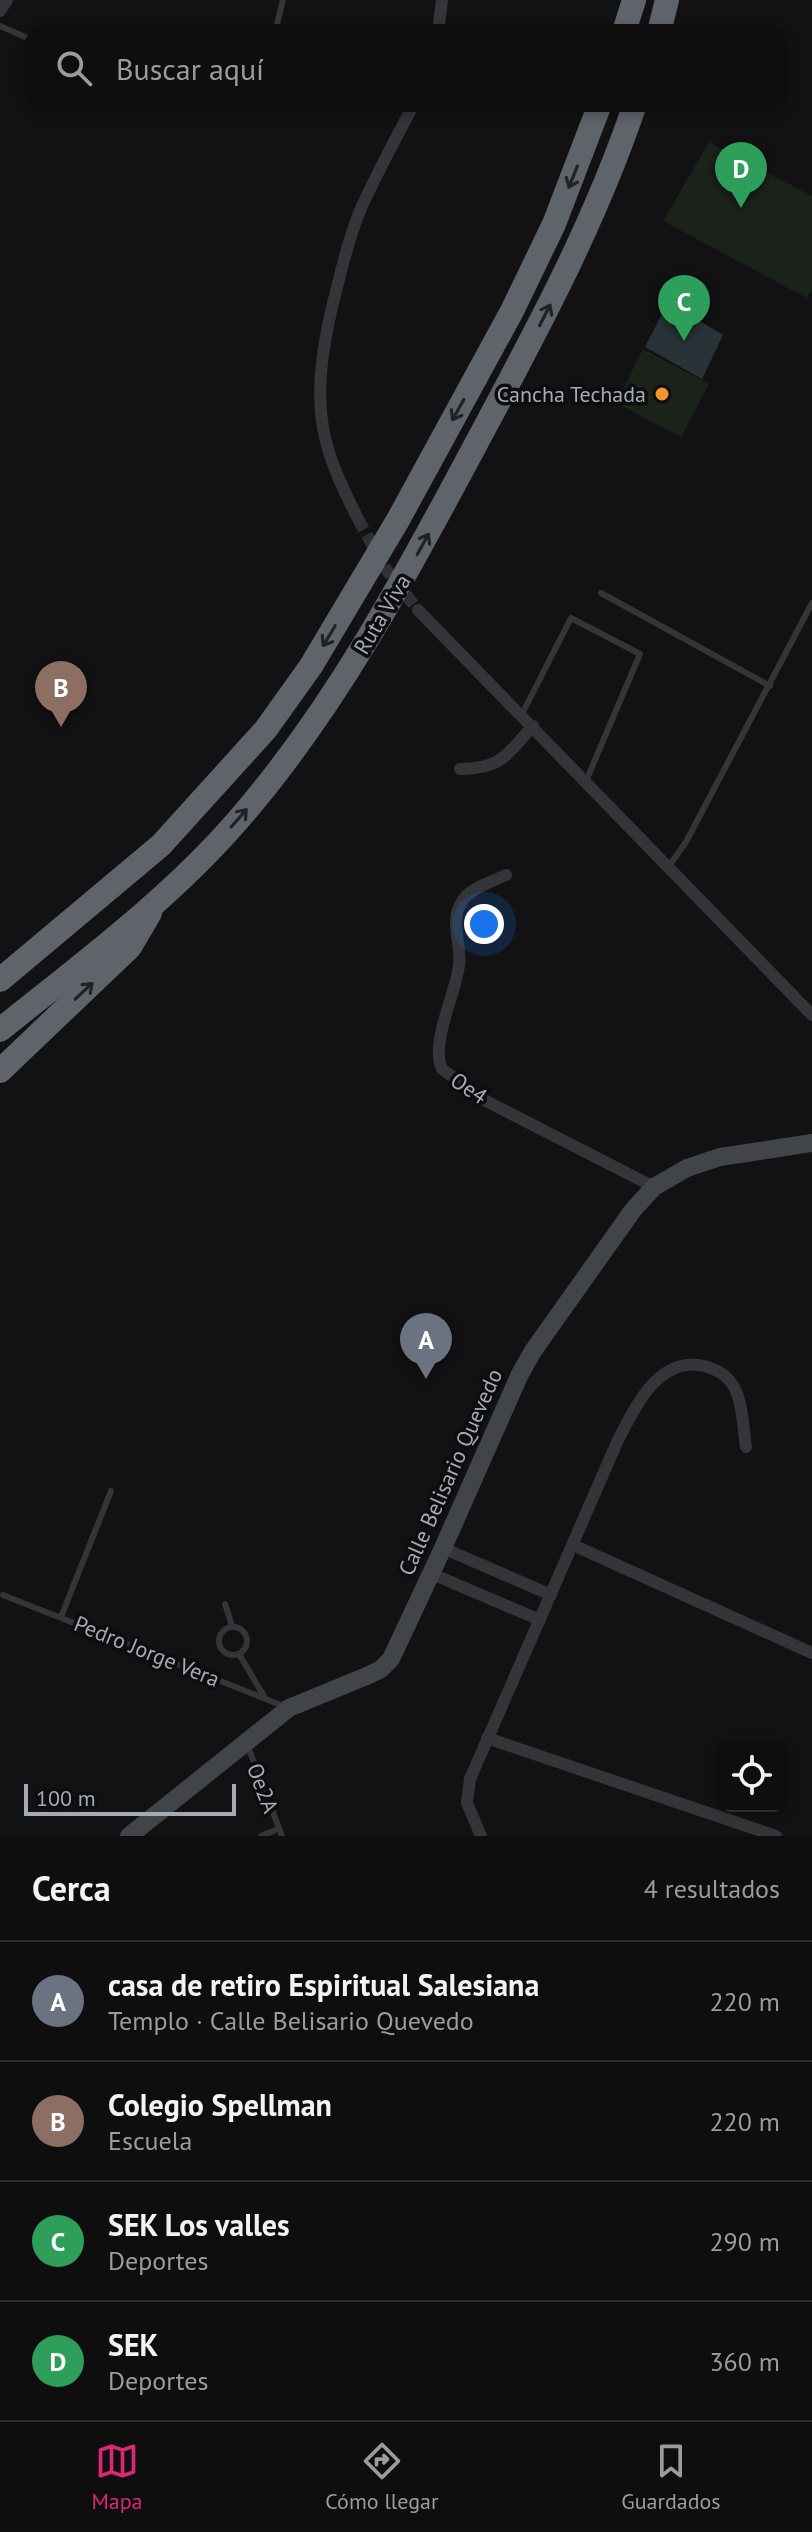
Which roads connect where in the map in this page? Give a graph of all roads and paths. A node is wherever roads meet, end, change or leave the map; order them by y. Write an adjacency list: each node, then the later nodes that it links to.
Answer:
1 (7, 0): 6 (street)
2 (283, 0): 7 (lane)
3 (442, 0): 8 (street)
4 (634, 0): 9 (highway)
5 (667, 0): 10 (highway)
6 (0, 11)
7 (277, 24)
8 (439, 24)
9 (626, 24)
10 (661, 24)
11 (0, 26): 12 (lane)
12 (24, 36)
13 (410, 112): 16 (street)
14 (597, 112): 25 (highway, Ruta Viva, one-way to 25)
15 (632, 112): 28 (highway, Ruta Viva, one-way to 15)
16 (358, 519)
17 (601, 593): 20 (lane)
18 (812, 603): 20 (lane)
19 (418, 610): 21 (street)
20 (770, 686): 26 (lane)
21 (522, 714): 22 (street); 24 (lane)
22 (533, 726): 23 (street); 24 (street)
23 (460, 769)
24 (586, 781): 26 (street)
25 (214, 785): 29 (highway); 30 (highway, Ruta Viva)
26 (668, 868): 31 (street)
27 (506, 875): 35 (street, Oe4)
28 (154, 903): 32 (highway, Ruta Viva); 33 (highway, one-way to 28)
29 (0, 959)
30 (0, 980)
31 (812, 1015)
32 (0, 1030)
33 (0, 1071)
34 (812, 1143): 35 (street, Calle Belisario Quevedo)
35 (654, 1187): 39 (street, Calle Belisario Quevedo)
36 (746, 1447): 38 (street)
37 (111, 1491): 46 (lane)
38 (573, 1545): 44 (street); 49 (street)
39 (443, 1548): 40 (street); 41 (street, Calle Belisario Quevedo)
40 (491, 1569): 43 (street); 44 (street)
41 (430, 1573): 43 (street); 52 (street, Calle Belisario Quevedo)
42 (3, 1595): 46 (lane, Pedro Jorge Vera)
43 (481, 1595): 47 (street)
44 (551, 1595): 47 (street)
45 (225, 1604): 48 (lane)
46 (61, 1617): 51 (lane, Pedro Jorge Vera)
47 (540, 1620): 53 (street)
48 (232, 1626): 50 (lane); 50 (lane)
49 (812, 1653)
50 (239, 1654): 51 (lane)
51 (265, 1698): 52 (lane, Pedro Jorge Vera)
52 (289, 1708): 54 (street, Calle Belisario Quevedo)
53 (487, 1738): 58 (street); 59 (street)
54 (245, 1741): 55 (lane, Oe2A); 56 (street, Calle Belisario Quevedo)
55 (280, 1833): 57 (lane)
56 (129, 1836)
57 (261, 1836)
58 (481, 1836)
59 (776, 1836)

